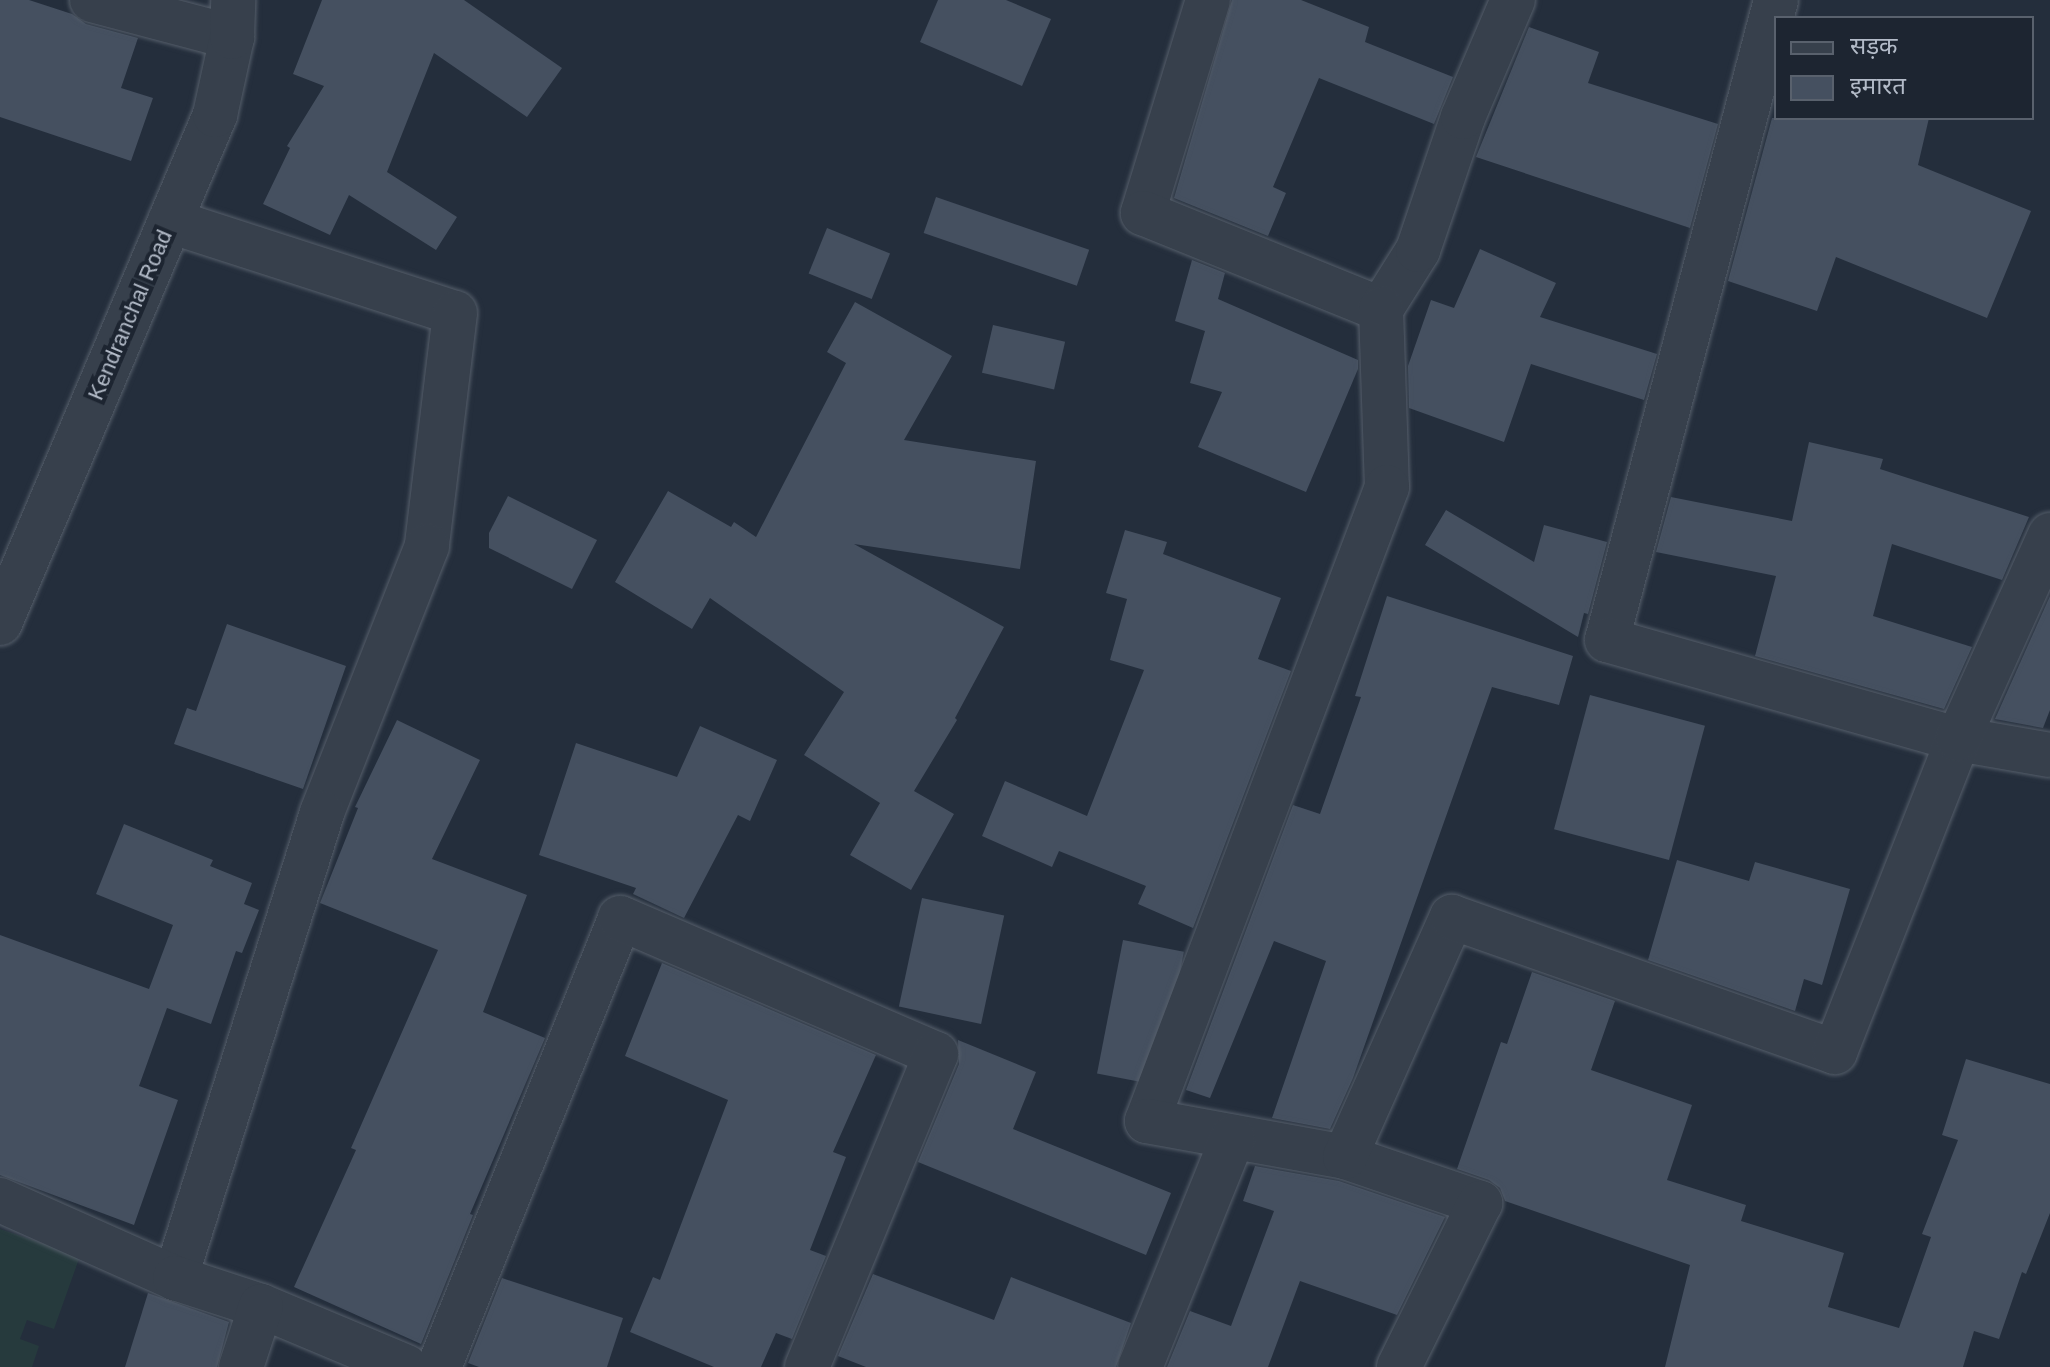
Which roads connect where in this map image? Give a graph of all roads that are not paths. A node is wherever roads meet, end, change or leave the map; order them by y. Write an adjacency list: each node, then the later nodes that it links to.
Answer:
1 (92, 0): 5 (street)
2 (1208, 0): 7 (street)
3 (1513, 0): 7 (street)
4 (1776, 0): 10 (street)
5 (233, 18): 6 (street, Kendranchal Road)
6 (170, 221): 9 (street, Kendranchal Road); 15 (street)
7 (1381, 309): 12 (street)
8 (2050, 535): 10 (street)
9 (0, 623)
10 (1958, 739): 11 (street); 13 (street)
11 (2050, 755)
12 (1233, 1137): 13 (street); 21 (street)
13 (1345, 1157): 22 (street)
14 (0, 1200): 15 (street)
15 (175, 1278): 16 (street)
16 (261, 1306): 17 (street); 18 (street)
17 (241, 1367)
18 (406, 1367)
19 (439, 1367): 20 (street)
20 (807, 1367)
21 (1140, 1367)
22 (1399, 1367)

